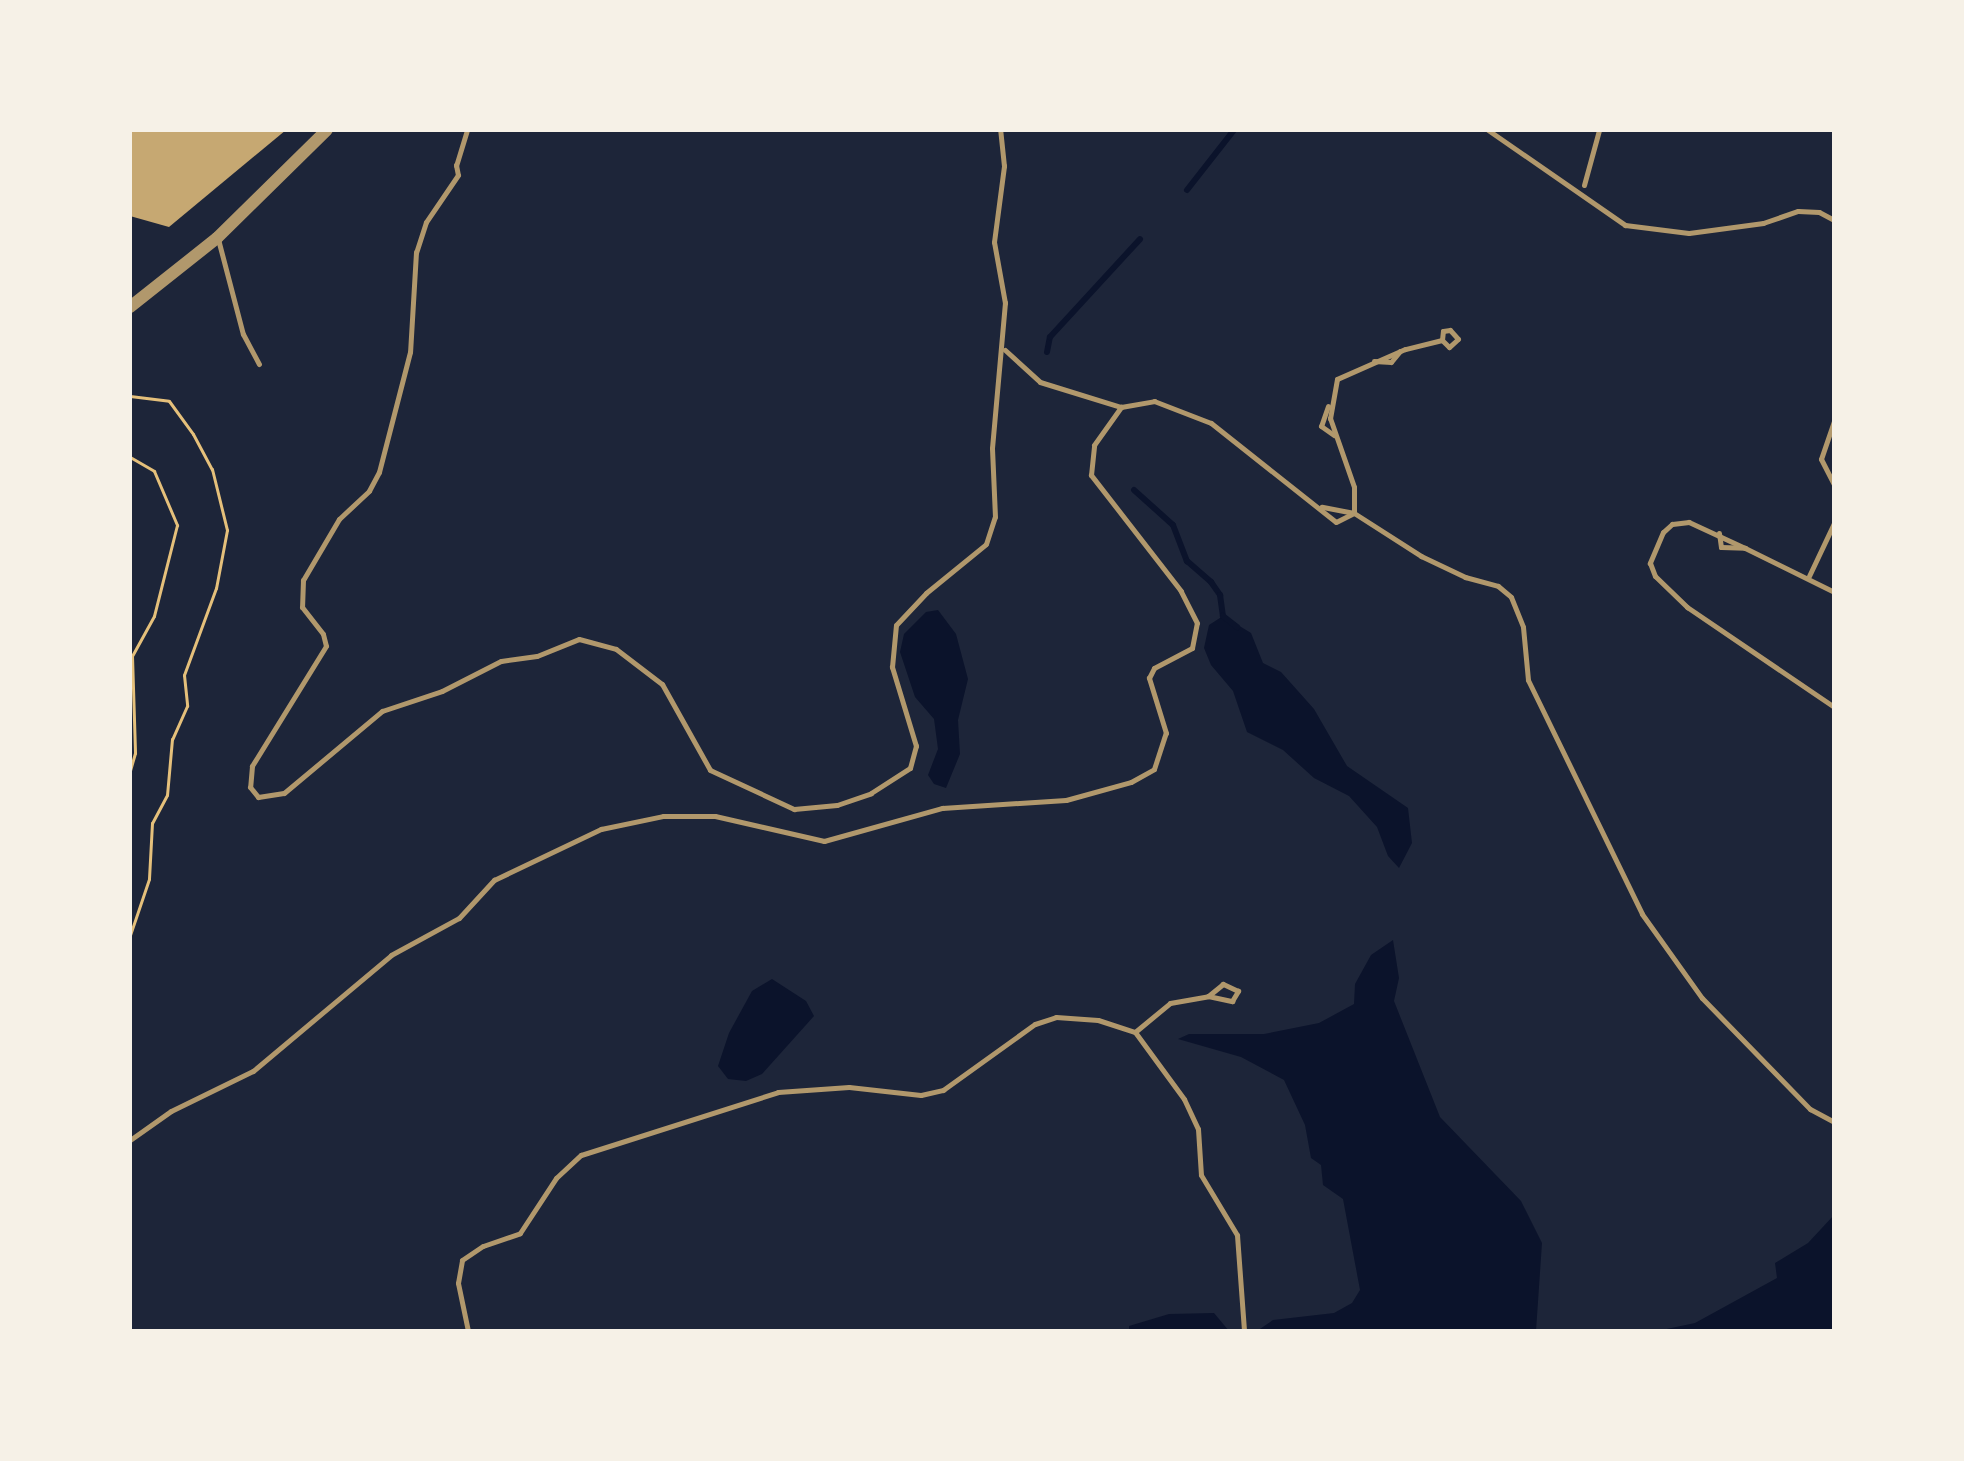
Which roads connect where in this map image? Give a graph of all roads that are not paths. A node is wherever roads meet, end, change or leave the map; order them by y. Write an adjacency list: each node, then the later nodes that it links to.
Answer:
1 (327, 130): 8 (street)
2 (467, 130): 11 (lane)
3 (1000, 130): 11 (lane)
4 (1488, 130): 7 (lane)
5 (1599, 130): 6 (lane)
6 (1584, 185)
7 (1834, 220)
8 (217, 238): 9 (street); 12 (lane)
9 (130, 307)
10 (1442, 340): 13 (lane)
11 (1004, 349): 14 (lane)
12 (259, 364)
13 (1330, 398): 16 (lane); 16 (lane)
14 (1121, 407): 18 (lane); 28 (lane)
15 (1834, 421): 17 (lane)
16 (1336, 437): 18 (lane)
17 (1834, 484)
18 (1354, 513): 27 (lane)
19 (1834, 523): 22 (lane)
20 (1719, 533): 21 (lane); 21 (lane); 24 (lane)
21 (1745, 548): 22 (lane)
22 (1809, 576): 23 (lane)
23 (1834, 592)
24 (1834, 707)
25 (1208, 996): 25 (lane); 26 (lane)
26 (1135, 1032): 29 (lane); 30 (lane)
27 (1834, 1122)
28 (130, 1140)
29 (468, 1331)
30 (1244, 1331)

